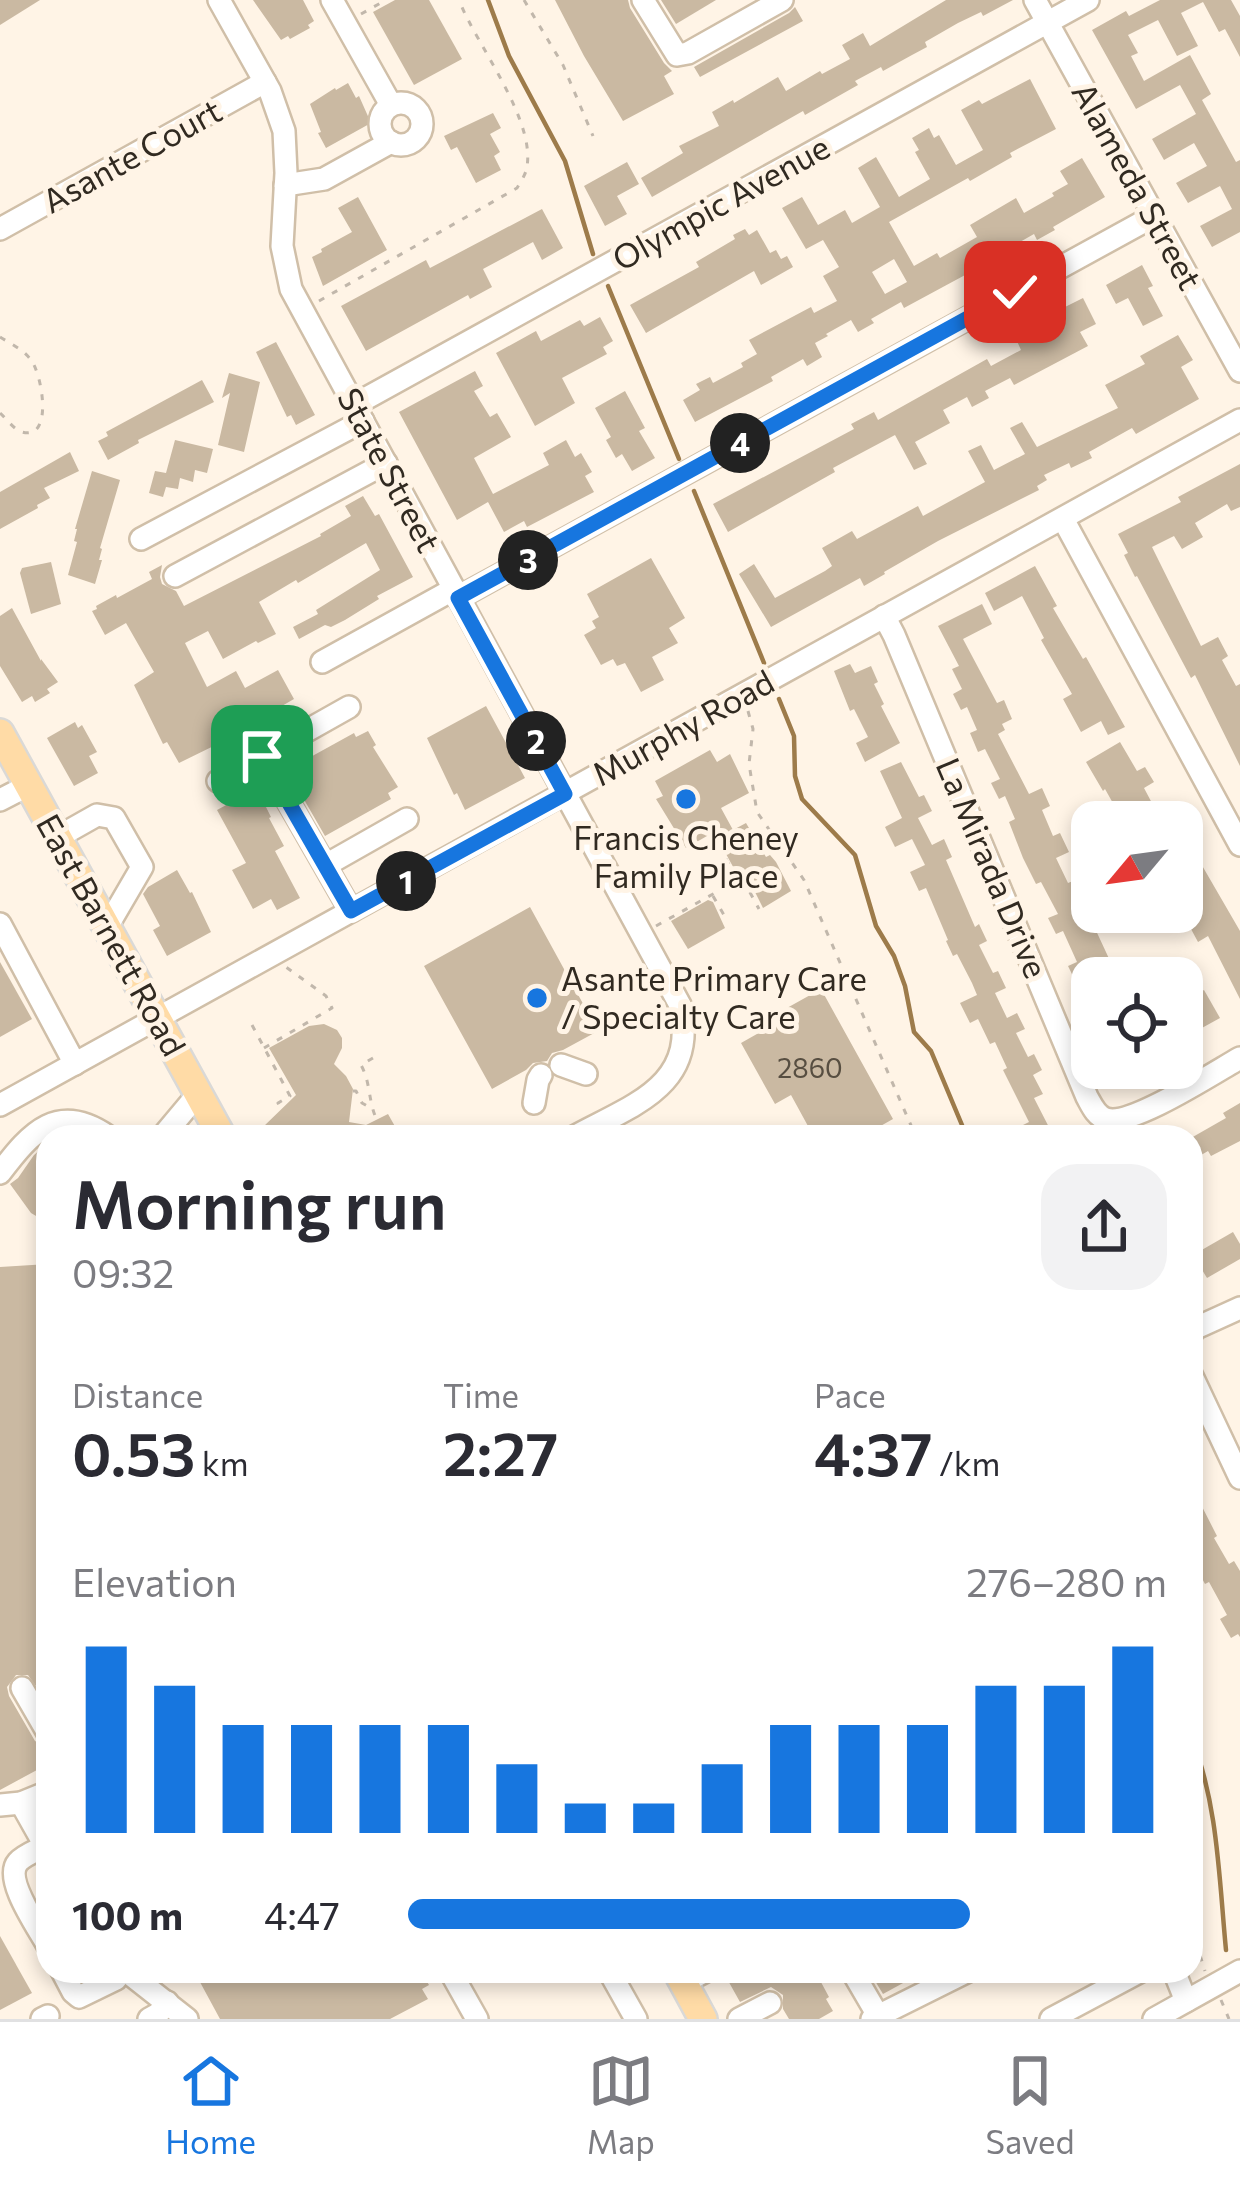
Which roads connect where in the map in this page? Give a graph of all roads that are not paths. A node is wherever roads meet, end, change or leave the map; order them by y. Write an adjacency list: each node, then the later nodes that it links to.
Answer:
1 (219, 0): 8 (street, State Street)
2 (332, 0): 9 (street)
3 (644, 0): 4 (street)
4 (782, 0)
5 (1035, 0): 7 (street, Alameda Street)
6 (1088, 0): 7 (street, Olympic Avenue)
7 (1047, 23): 12 (street, Alameda Street); 15 (street, Olympic Avenue)
8 (265, 82): 11 (street, State Street); 13 (street, Asante Court)
9 (391, 105): 10 (street); 10 (street)
10 (391, 142): 11 (street)
11 (285, 185): 15 (street, State Street)
12 (1154, 216): 14 (street, Alameda Street); 21 (street)
13 (0, 230)
14 (1240, 371)
15 (358, 413): 17 (street, State Street); 19 (street, Olympic Avenue)
16 (1240, 420): 18 (street, Murphy Road)
17 (386, 464): 20 (street); 21 (street, State Street)
18 (1063, 519): 22 (street, Murphy Road); 33 (street)
19 (141, 538)
20 (175, 576)
21 (456, 594): 23 (street); 29 (street, State Street)
22 (884, 616): 29 (street, Murphy Road); 39 (street, La Mirada Drive)
23 (322, 662)
24 (349, 706): 26 (street)
25 (0, 733): 28 (main road, East Barnett Road)
26 (262, 756): 27 (street); 34 (street)
27 (218, 781)
28 (29, 784): 30 (street); 32 (main road, East Barnett Road)
29 (565, 794): 35 (street, Murphy Road); 49 (street, State Street)
30 (0, 800)
31 (407, 819): 34 (street)
32 (58, 837): 37 (main road, East Barnett Road); 37 (street)
33 (1240, 845)
34 (326, 865): 35 (street)
35 (351, 911): 38 (street, Murphy Road)
36 (0, 924): 40 (street)
37 (107, 927): 38 (main road, East Barnett Road)
38 (157, 1018): 40 (street, Murphy Road); 42 (main road, East Barnett Road)
39 (1240, 1058)
40 (75, 1064): 44 (street, Murphy Road)
41 (586, 1074): 43 (street)
42 (198, 1094): 47 (street); 48 (main road, East Barnett Road)
43 (533, 1103)
44 (0, 1105)
45 (52, 1125): 46 (street)
46 (88, 1125)
47 (172, 1125)
48 (215, 1125)
49 (609, 1125)
50 (36, 1134): 51 (street)
51 (0, 1173)
52 (1240, 1308): 53 (street)
53 (1203, 1325)
54 (1203, 1399): 55 (street)
55 (1240, 1478)
56 (22, 1688): 57 (street)
57 (36, 1712)
58 (11, 1804): 59 (street)
59 (36, 1835)
60 (36, 1854): 61 (street)
61 (36, 1924)
62 (1240, 1971): 73 (street)
63 (68, 1983): 64 (street)
64 (108, 1983)
65 (140, 1983): 74 (street)
66 (457, 1983): 76 (street)
67 (616, 1983): 81 (street)
68 (692, 1983): 82 (main road)
69 (858, 1983): 77 (street)
70 (945, 1983): 77 (street)
71 (1119, 1983): 84 (street)
72 (1179, 1983): 73 (street)
73 (1186, 2001): 85 (street)
74 (167, 2002): 78 (street); 79 (street)
75 (770, 2003): 83 (street)
76 (474, 2013): 80 (street)
77 (877, 2018)
78 (148, 2019)
79 (188, 2019)
80 (449, 2019)
81 (636, 2019)
82 (703, 2019)
83 (740, 2019)
84 (1052, 2019)
85 (1154, 2019)

